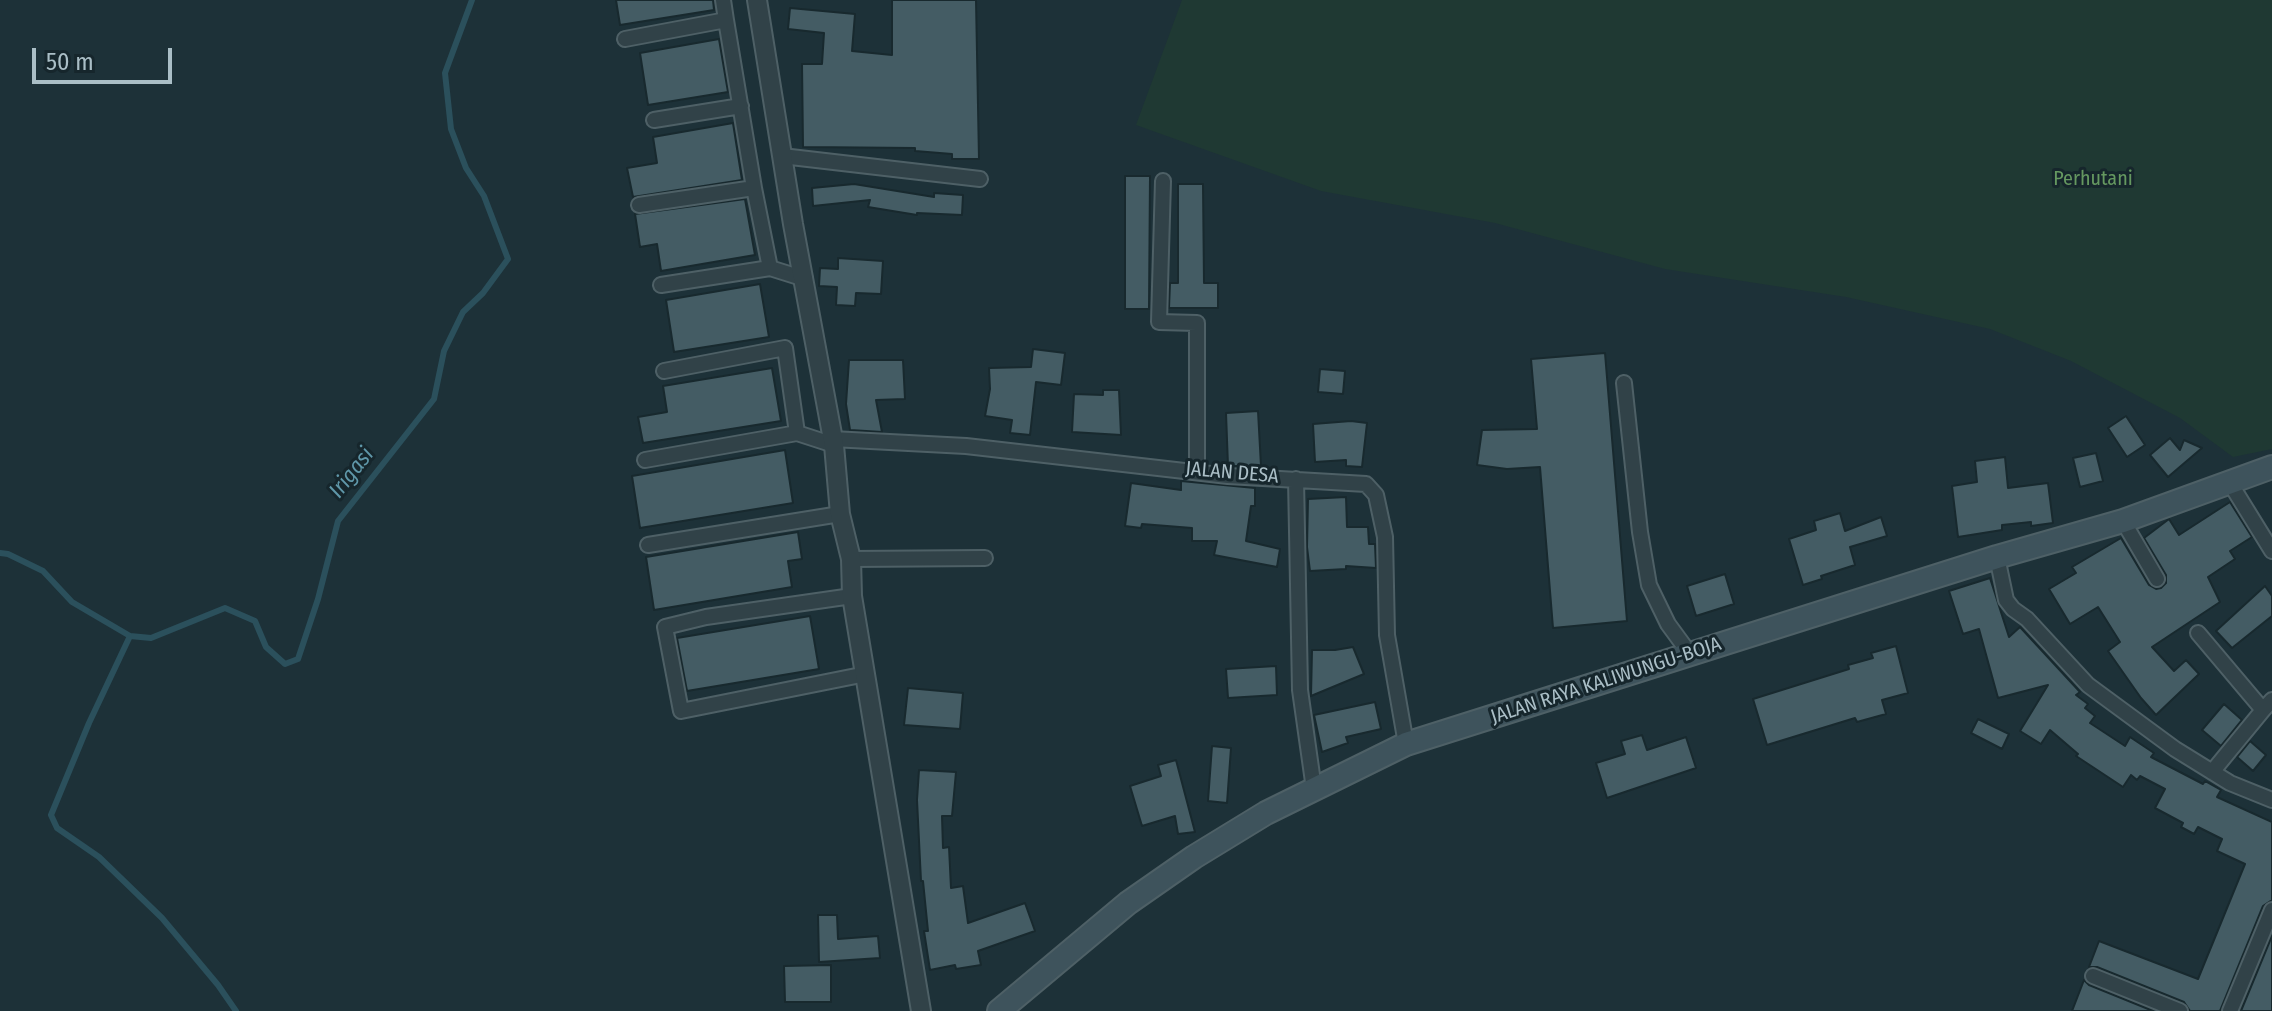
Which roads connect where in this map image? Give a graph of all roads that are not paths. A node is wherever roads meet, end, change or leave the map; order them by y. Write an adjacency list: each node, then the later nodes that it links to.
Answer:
1 (723, 0): 3 (street)
2 (757, 0): 7 (street)
3 (726, 20): 4 (street); 5 (street)
4 (625, 39)
5 (741, 106): 6 (street); 10 (street)
6 (654, 120)
7 (782, 156): 8 (street); 13 (street)
8 (980, 179)
9 (1163, 181): 21 (street)
10 (754, 188): 11 (street); 12 (street)
11 (639, 205)
12 (770, 268): 13 (street); 14 (street)
13 (805, 279): 18 (street)
14 (661, 285)
15 (664, 371): 17 (street)
16 (1624, 383): 34 (street)
17 (797, 433): 18 (street, JALAN DESA); 19 (street)
18 (833, 442): 21 (street, JALAN DESA); 24 (street)
19 (645, 460)
20 (2272, 467): 23 (main road, JALAN RAYA KALIWUNGU-BOJA)
21 (1197, 471): 22 (street, JALAN DESA)
22 (1296, 479): 37 (street, JALAN DESA); 39 (street)
23 (2230, 483): 25 (main road, JALAN RAYA KALIWUNGU-BOJA); 27 (street)
24 (840, 514): 26 (street); 30 (street)
25 (2123, 521): 28 (main road, JALAN RAYA KALIWUNGU-BOJA); 31 (street)
26 (648, 545)
27 (2272, 551)
28 (1997, 557): 34 (main road, JALAN RAYA KALIWUNGU-BOJA); 38 (street)
29 (985, 558): 30 (street)
30 (851, 559): 32 (street)
31 (2157, 579)
32 (852, 596): 35 (street); 35 (street)
33 (2198, 633): 36 (street)
34 (1690, 654): 37 (main road, JALAN RAYA KALIWUNGU-BOJA)
35 (866, 674): 43 (street)
36 (2268, 705): 38 (street)
37 (1406, 744): 39 (main road, JALAN RAYA KALIWUNGU-BOJA)
38 (2212, 772): 40 (street)
39 (1314, 789): 44 (main road, JALAN RAYA KALIWUNGU-BOJA)
40 (2272, 800)
41 (2272, 910): 46 (street)
42 (2093, 976): 45 (street)
43 (921, 1011)
44 (999, 1011)
45 (2180, 1011)
46 (2230, 1011)

